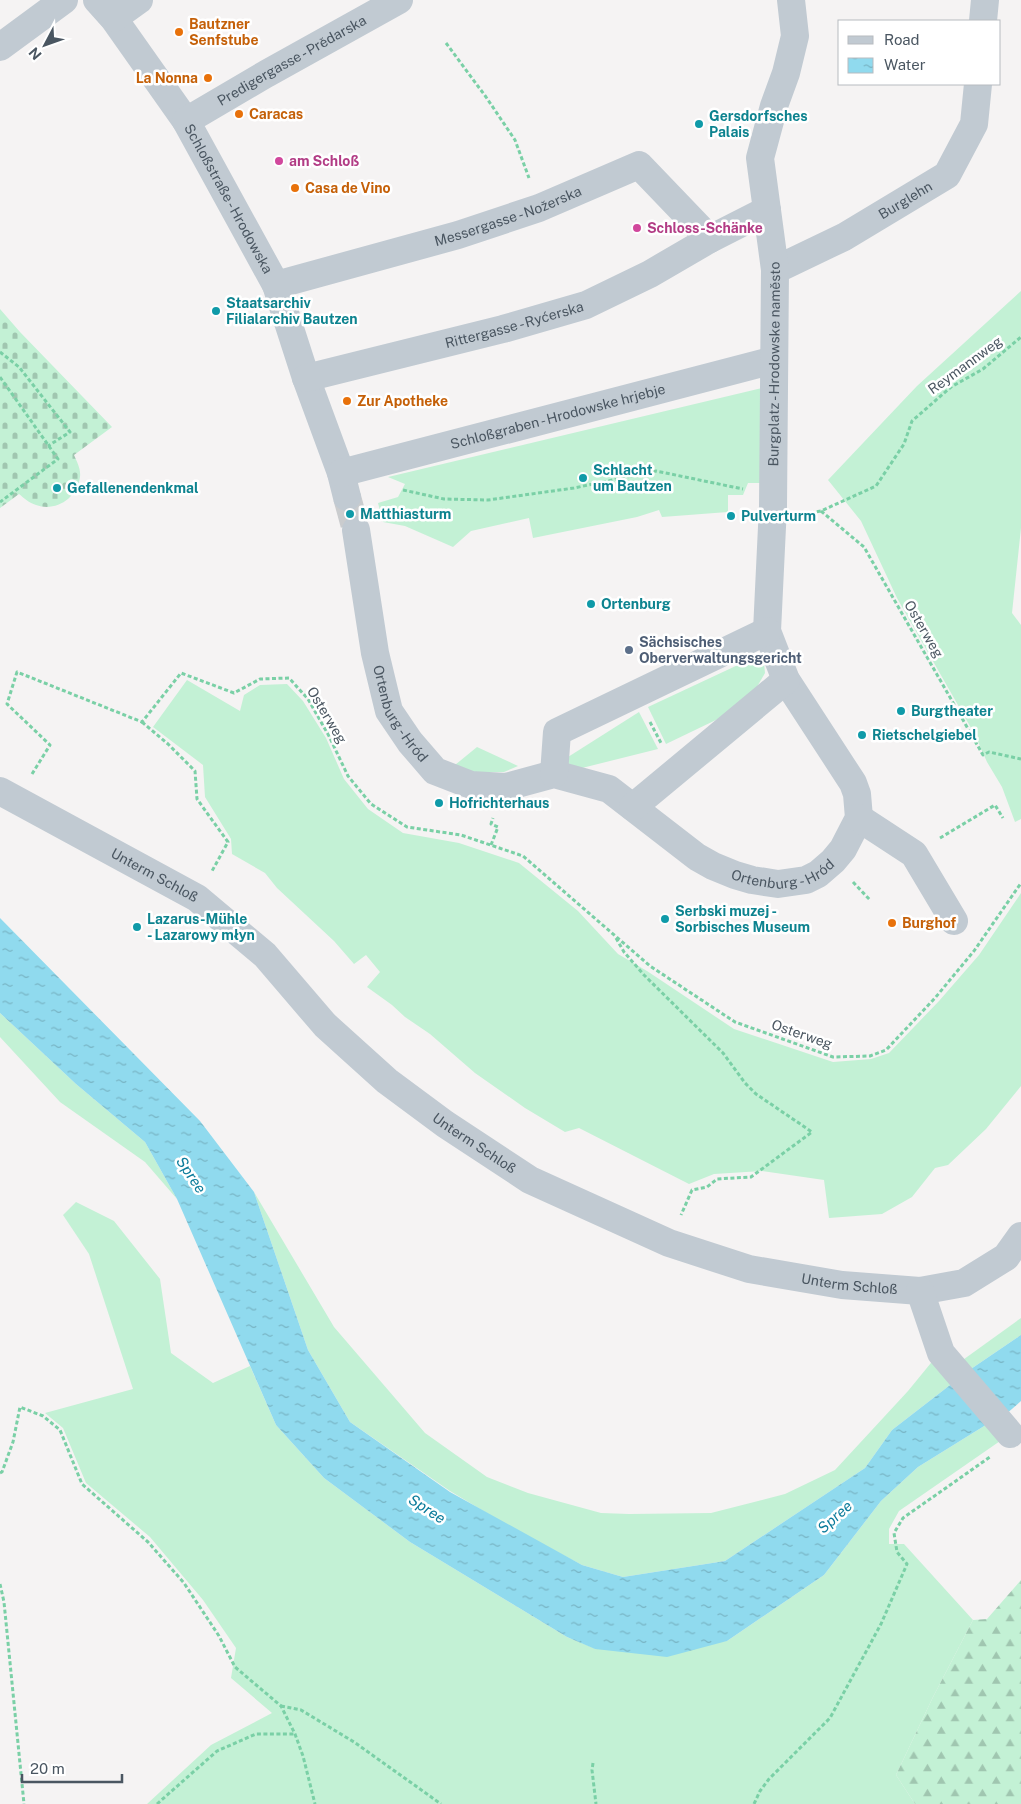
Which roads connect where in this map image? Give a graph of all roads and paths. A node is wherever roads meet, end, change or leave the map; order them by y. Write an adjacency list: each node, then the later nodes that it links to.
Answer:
1 (98, 0): 2 (street); 11 (street, Schloßstraße - Hrodowska)
2 (139, 0)
3 (399, 0): 11 (street, Predigergasse - Prědarska)
4 (791, 0): 13 (street, Burgplatz - Hrodowske naměsto)
5 (985, 0): 7 (street)
6 (53, 3): 9 (street)
7 (983, 20)
8 (446, 43): 12 (path)
9 (0, 47)
10 (978, 85): 15 (street, Burglehn)
11 (186, 121): 16 (street, Schloßstraße - Hrodowska)
12 (539, 208): 14 (street, Messergasse - Nožerska); 16 (street, Messergasse - Nožerska)
13 (767, 210): 14 (street, Rittergasse - Ryćerska); 15 (street, Burgplatz - Hrodowske naměsto)
14 (710, 239): 21 (street, Rittergasse - Ryćerska)
15 (775, 270): 19 (street, Burgplatz - Hrodowske naměsto)
16 (276, 285): 21 (street, Schloßstraße - Hrodowska)
17 (1021, 337): 27 (path, Reymannweg)
18 (0, 352): 22 (path)
19 (774, 360): 23 (street, Schloßgraben - Hrodowske hrjebje); 26 (street, Burgplatz - Hrodowske naměsto)
20 (0, 377): 22 (path)
21 (306, 378): 23 (street, Schloßstraße - Hrodowska)
22 (48, 446): 25 (path)
23 (344, 485)
24 (402, 490): 26 (path)
25 (0, 502)
26 (780, 507): 27 (path); 29 (street)
27 (821, 511): 33 (path, Osterweg)
28 (356, 530): 35 (street, Ortenburg - Hród)
29 (767, 631): 30 (street); 31 (street)
30 (786, 680): 34 (street); 38 (street)
31 (637, 694): 34 (path); 35 (street)
32 (142, 722): 36 (path); 41 (path, Osterweg); 44 (path)
33 (1021, 759)
34 (675, 772): 37 (street)
35 (554, 774): 37 (street, Ortenburg - Hród)
36 (8, 796): 44 (street, Unterm Schloß)
37 (632, 807): 38 (street, Ortenburg - Hród)
38 (859, 818): 42 (street)
39 (1004, 818): 42 (path)
40 (492, 821): 41 (path)
41 (491, 845): 46 (path, Osterweg)
42 (914, 854): 45 (street)
43 (1021, 882): 46 (path, Osterweg)
44 (197, 898): 48 (street, Unterm Schloß)
45 (954, 921)
46 (614, 936): 48 (path, Osterweg)
47 (1021, 1236): 49 (street, Unterm Schloß)
48 (669, 1243): 49 (street, Unterm Schloß)
49 (920, 1291): 50 (street)
50 (1010, 1434): 61 (path)
51 (0, 1473): 53 (path)
52 (0, 1584): 56 (path)
53 (280, 1706): 54 (path); 59 (path)
54 (295, 1734): 57 (path); 58 (path)
55 (592, 1763): 60 (path)
56 (24, 1804)
57 (157, 1804)
58 (315, 1804)
59 (441, 1804)
60 (596, 1804)
61 (754, 1804)

